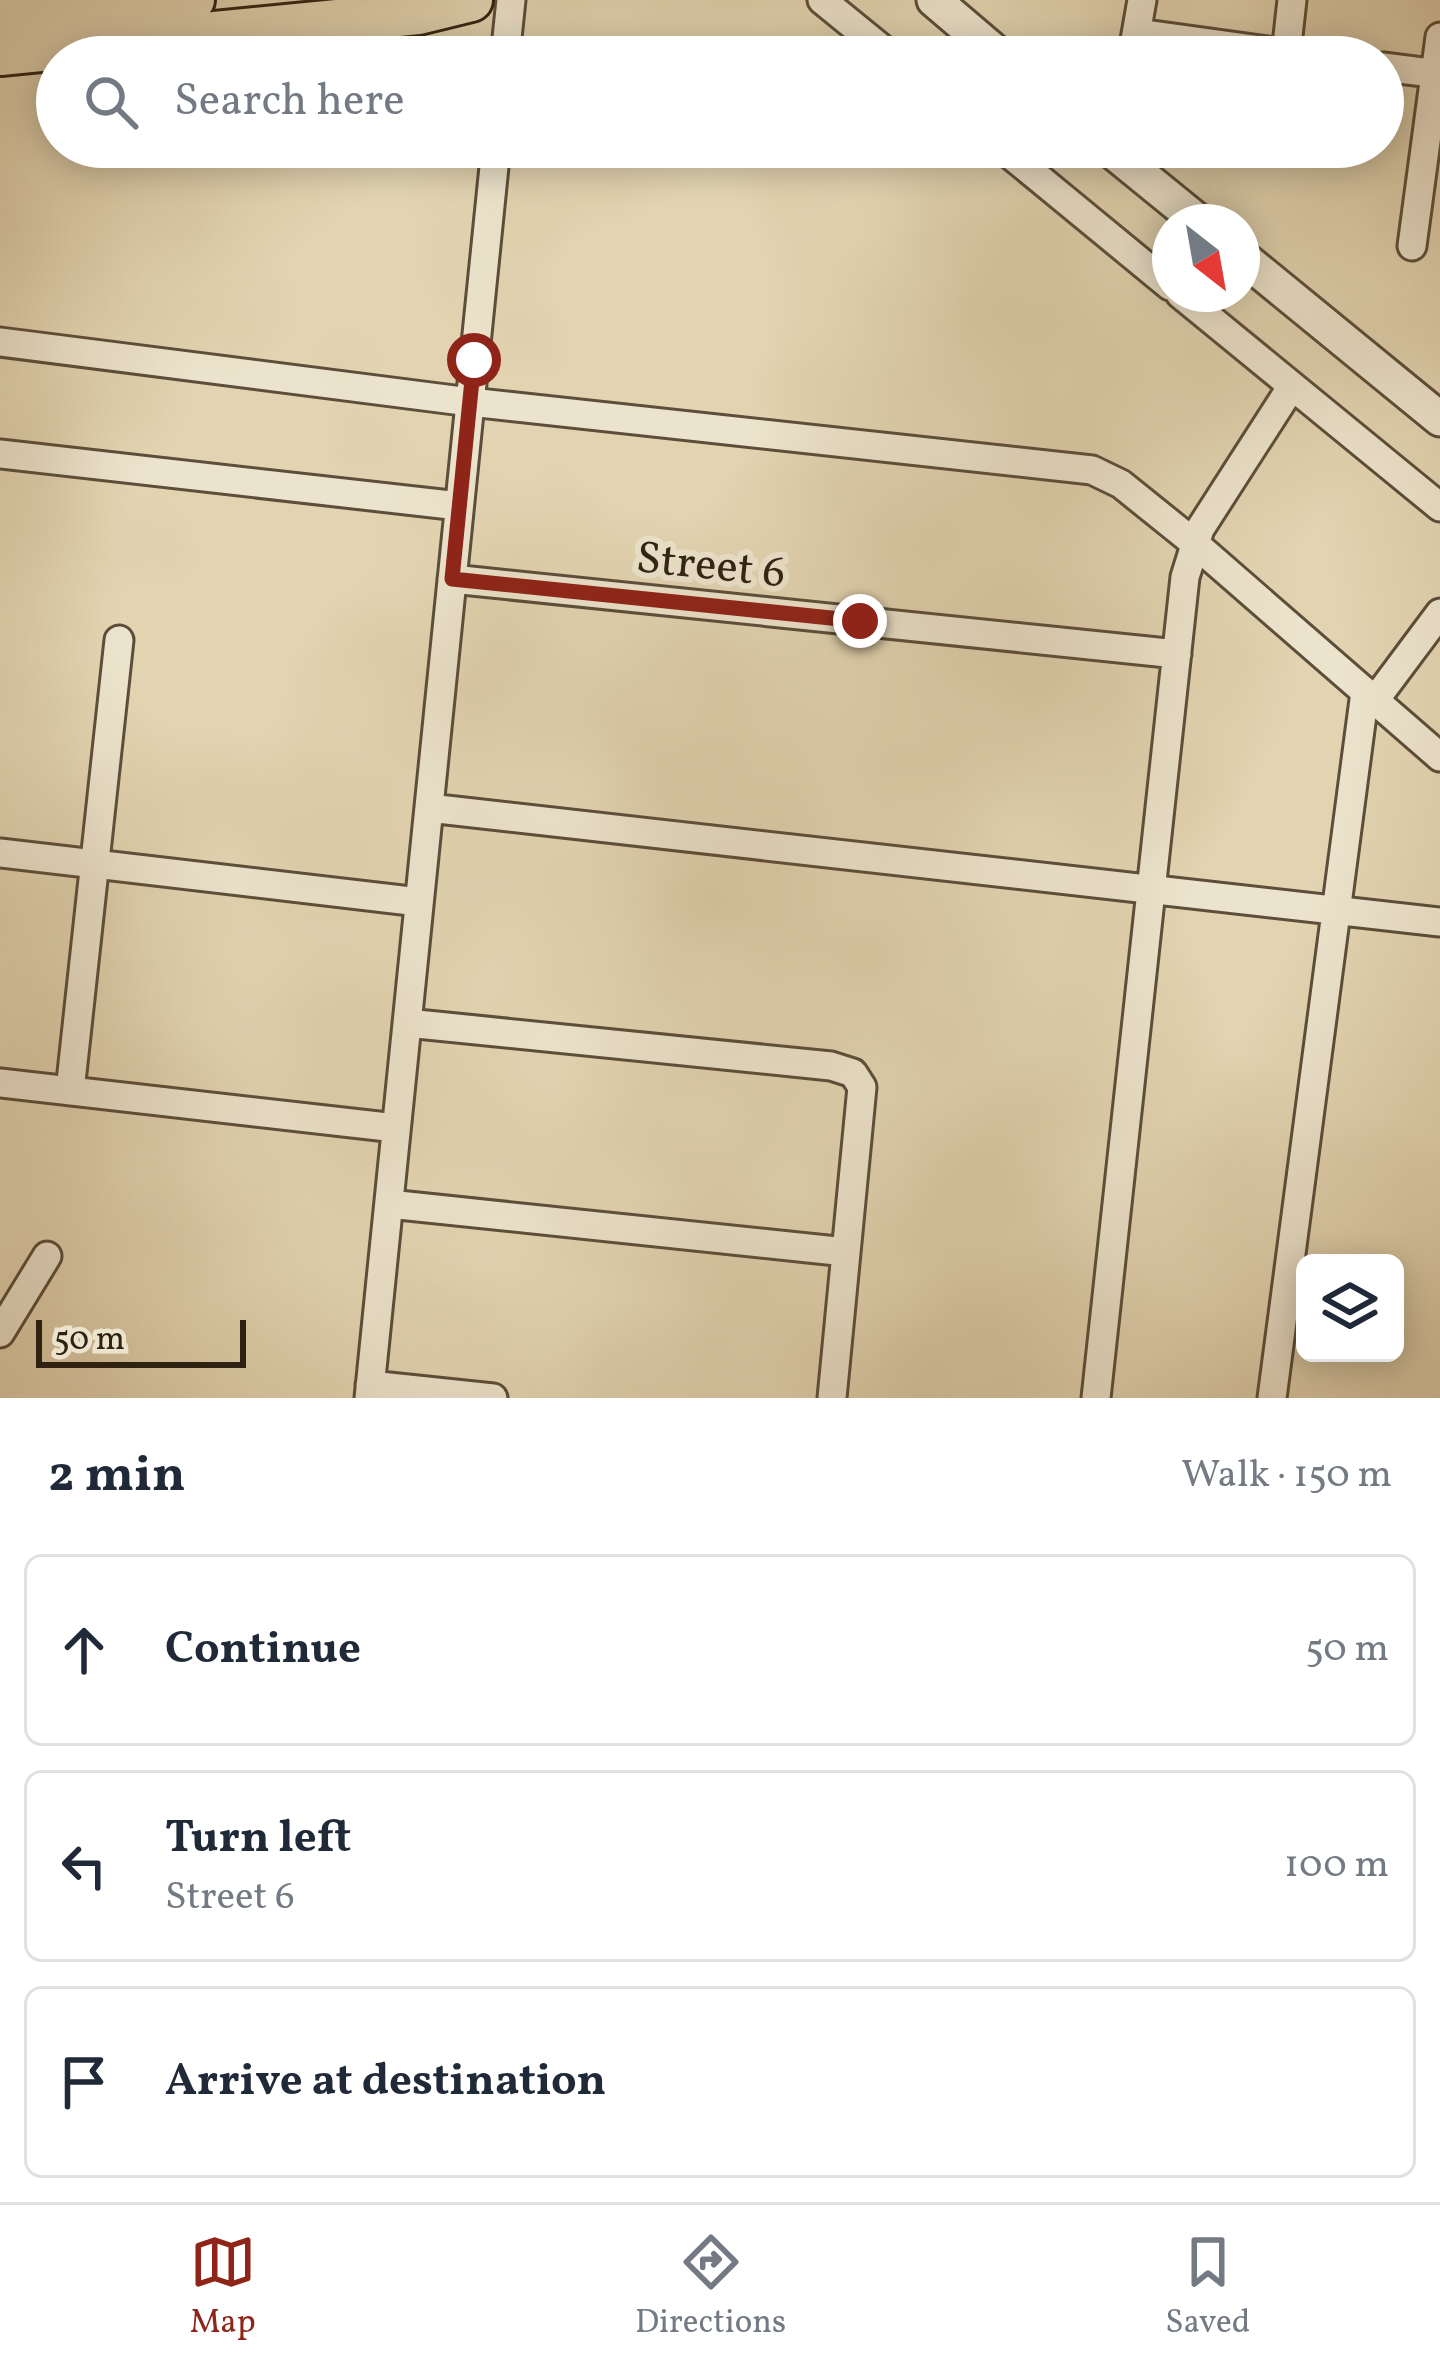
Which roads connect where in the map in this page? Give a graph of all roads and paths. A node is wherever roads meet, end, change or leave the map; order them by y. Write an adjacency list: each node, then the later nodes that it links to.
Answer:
1 (470, 0): 7 (highway)
2 (511, 0): 10 (street)
3 (822, 0): 11 (street)
4 (934, 0): 12 (street)
5 (1142, 0): 13 (street)
6 (1292, 0): 14 (street)
7 (189, 12): 8 (highway); 9 (highway)
8 (0, 19)
9 (84, 36)
10 (507, 36)
11 (866, 36)
12 (976, 36)
13 (1136, 36)
14 (1297, 36)
15 (1440, 37): 19 (street)
16 (36, 47): 17 (highway)
17 (0, 55)
18 (1404, 70): 19 (street)
19 (1438, 74): 24 (street)
20 (494, 168): 30 (street)
21 (1027, 168): 25 (street)
22 (1133, 168): 23 (street)
23 (1176, 204)
24 (1412, 246)
25 (1152, 271)
26 (1260, 272): 31 (street)
27 (1202, 312): 29 (street)
28 (0, 342): 30 (street)
29 (1292, 386): 34 (street); 35 (street)
30 (470, 402): 33 (street); 35 (street)
31 (1440, 419)
32 (1, 459): 33 (street)
33 (459, 506): 36 (street)
34 (1440, 507)
35 (1193, 542): 39 (street); 40 (street)
36 (452, 579): 39 (street, Street 6); 42 (street)
37 (1440, 613): 40 (street)
38 (118, 640): 44 (street)
39 (1177, 654): 45 (street)
40 (1370, 696): 41 (street); 47 (street)
41 (1440, 758)
42 (429, 808): 45 (street); 46 (street)
43 (0, 853): 44 (street)
44 (94, 864): 46 (street); 51 (street)
45 (1151, 890): 47 (street); 60 (street)
46 (419, 902): 49 (street)
47 (1335, 910): 48 (street); 61 (street)
48 (1440, 922)
49 (407, 1023): 52 (street); 54 (street)
50 (0, 1083): 51 (street)
51 (70, 1091): 52 (street)
52 (396, 1128): 53 (street)
53 (388, 1204): 54 (street); 57 (street)
54 (846, 1252): 59 (street)
55 (47, 1256): 56 (street)
56 (0, 1334)
57 (370, 1391): 58 (street)
58 (493, 1398)
59 (832, 1398)
60 (1096, 1398)
61 (1272, 1398)

